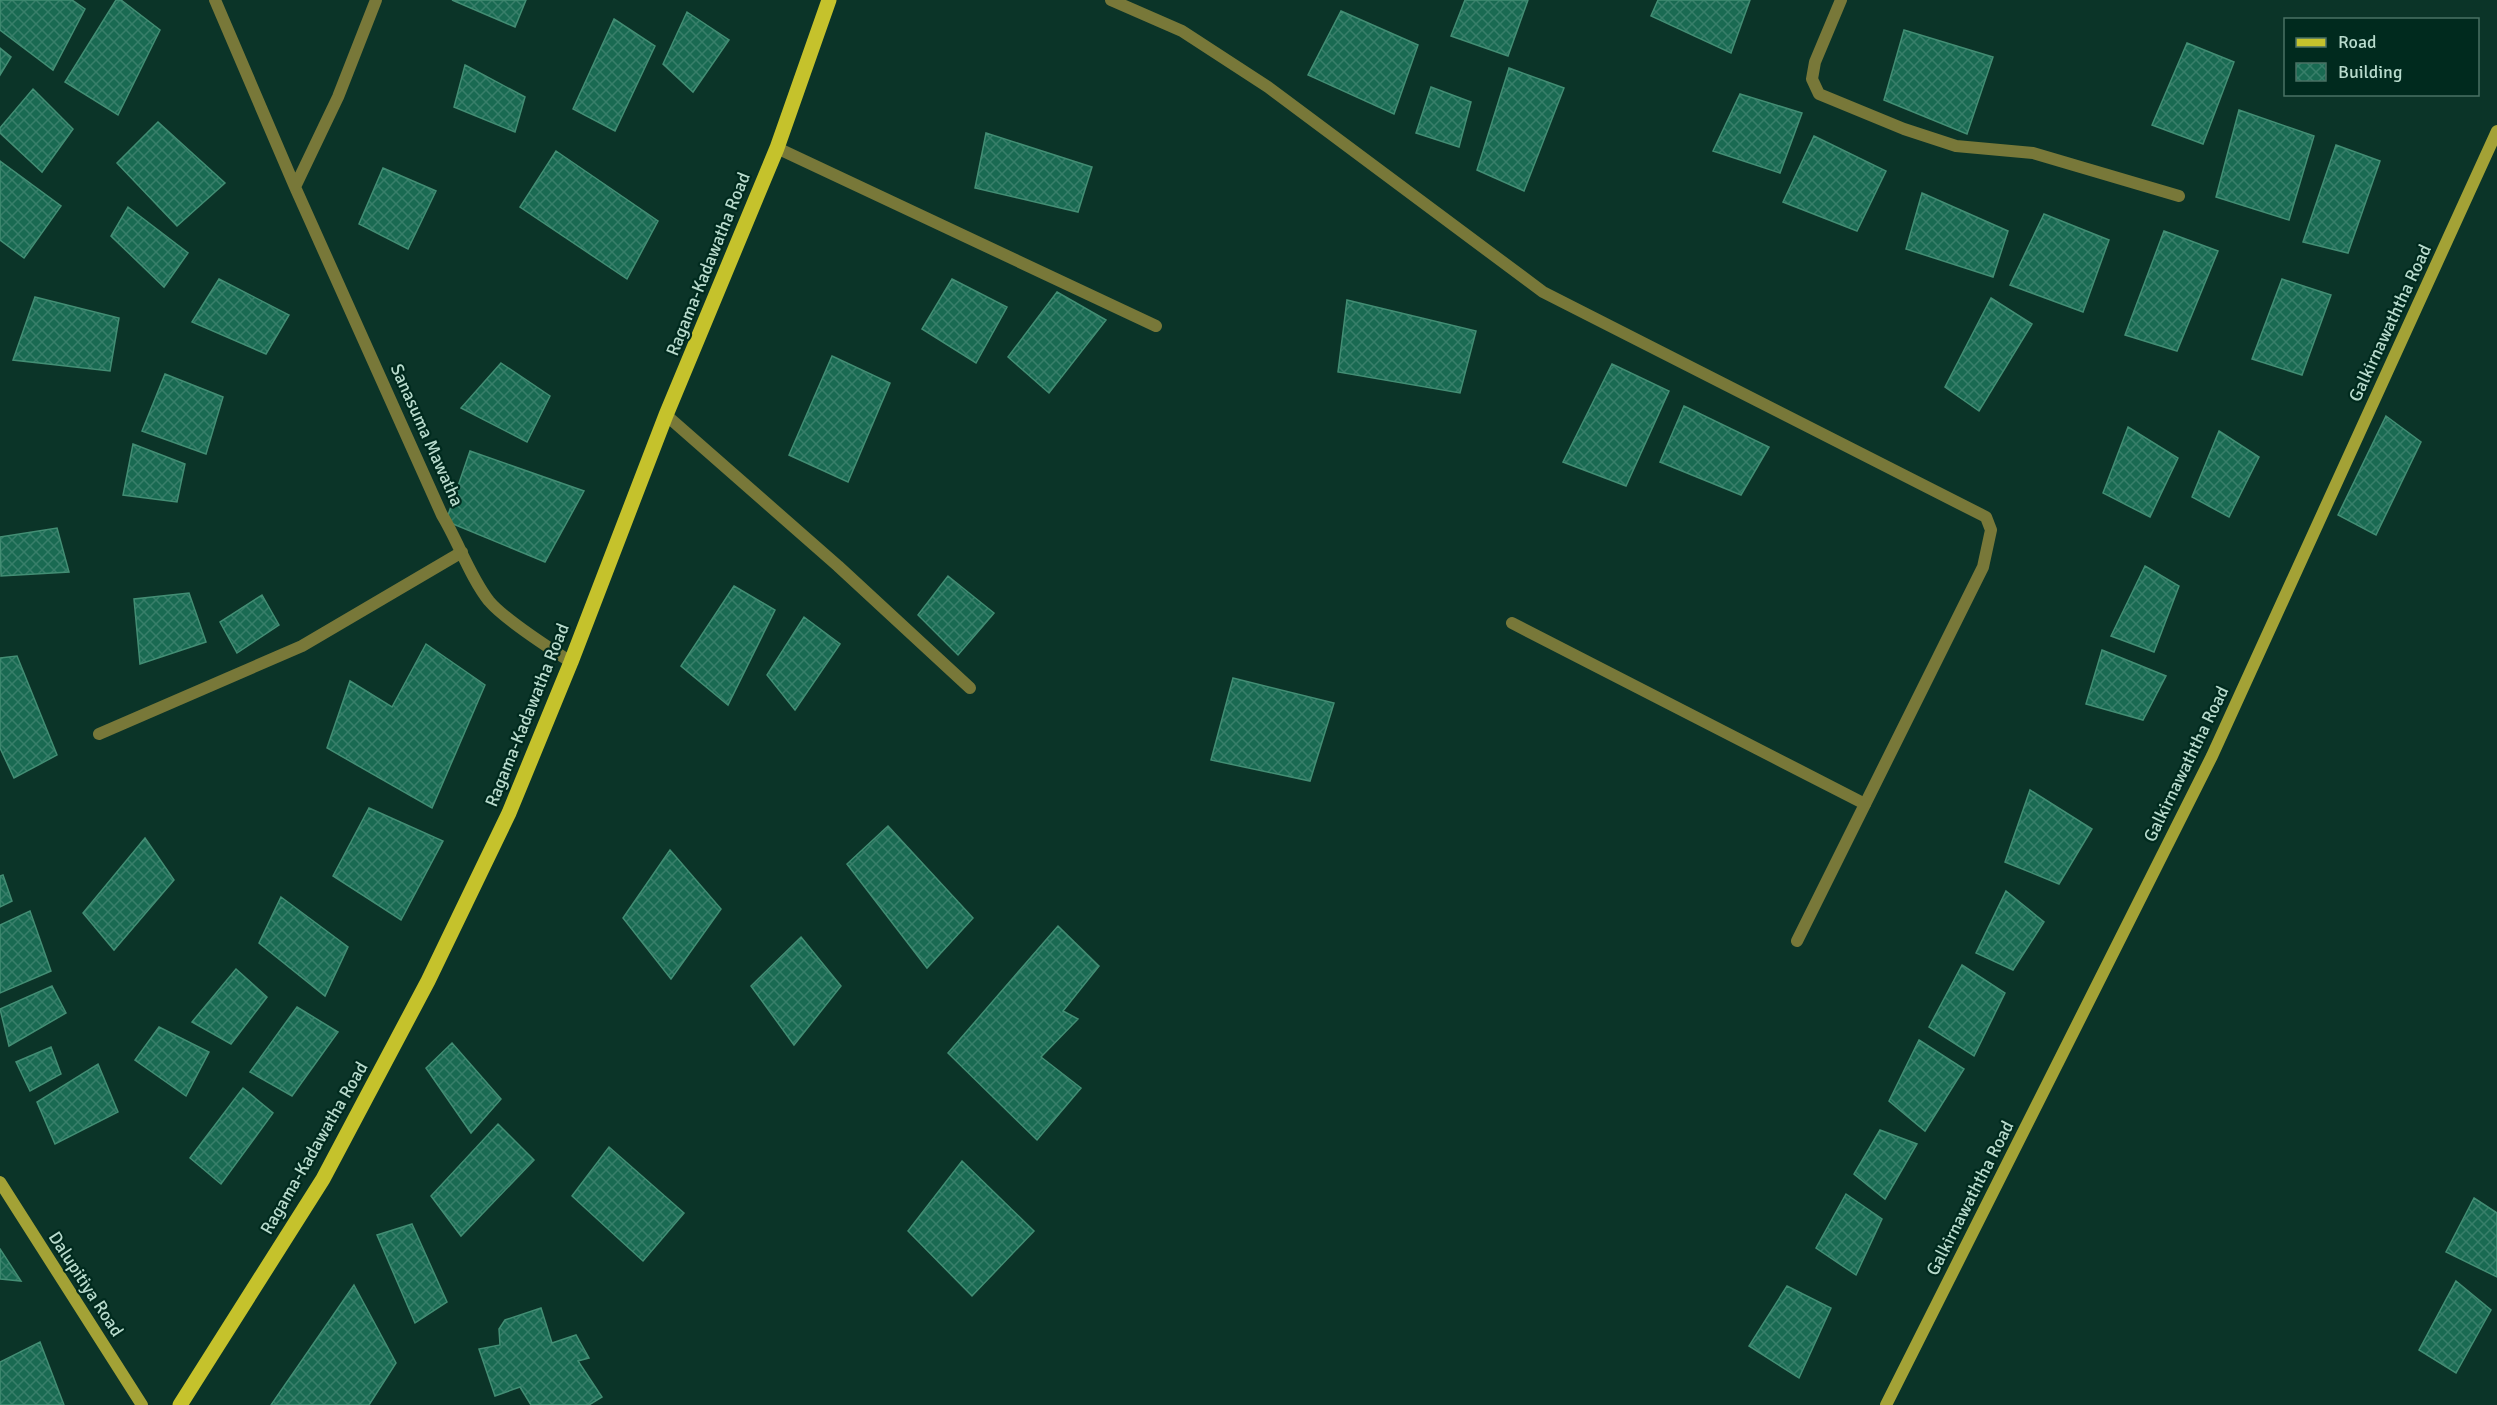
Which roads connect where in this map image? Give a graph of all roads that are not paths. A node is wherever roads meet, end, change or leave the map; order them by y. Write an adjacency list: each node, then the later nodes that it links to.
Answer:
1 (215, 0): 8 (street, Sanasuma Mawatha)
2 (376, 0): 8 (street)
3 (829, 0): 7 (main road, Ragama-Kadawatha Road)
4 (1111, 0): 17 (street)
5 (1841, 0): 9 (street)
6 (2497, 131): 20 (street, Galkirnawaththa Road)
7 (777, 148): 10 (street); 11 (main road, Ragama-Kadawatha Road)
8 (295, 187): 12 (street, Sanasuma Mawatha)
9 (2179, 196)
10 (1156, 327)
11 (666, 415): 14 (main road, Ragama-Kadawatha Road); 15 (street)
12 (462, 552): 14 (street, Sanasuma Mawatha); 16 (street)
13 (1512, 623): 17 (street)
14 (571, 662): 22 (main road, Ragama-Kadawatha Road)
15 (970, 688)
16 (99, 734)
17 (1865, 804): 18 (street)
18 (1797, 940)
19 (0, 1182): 21 (street, Dalupitiya Road)
20 (1887, 1404)
21 (142, 1405)
22 (180, 1405)

